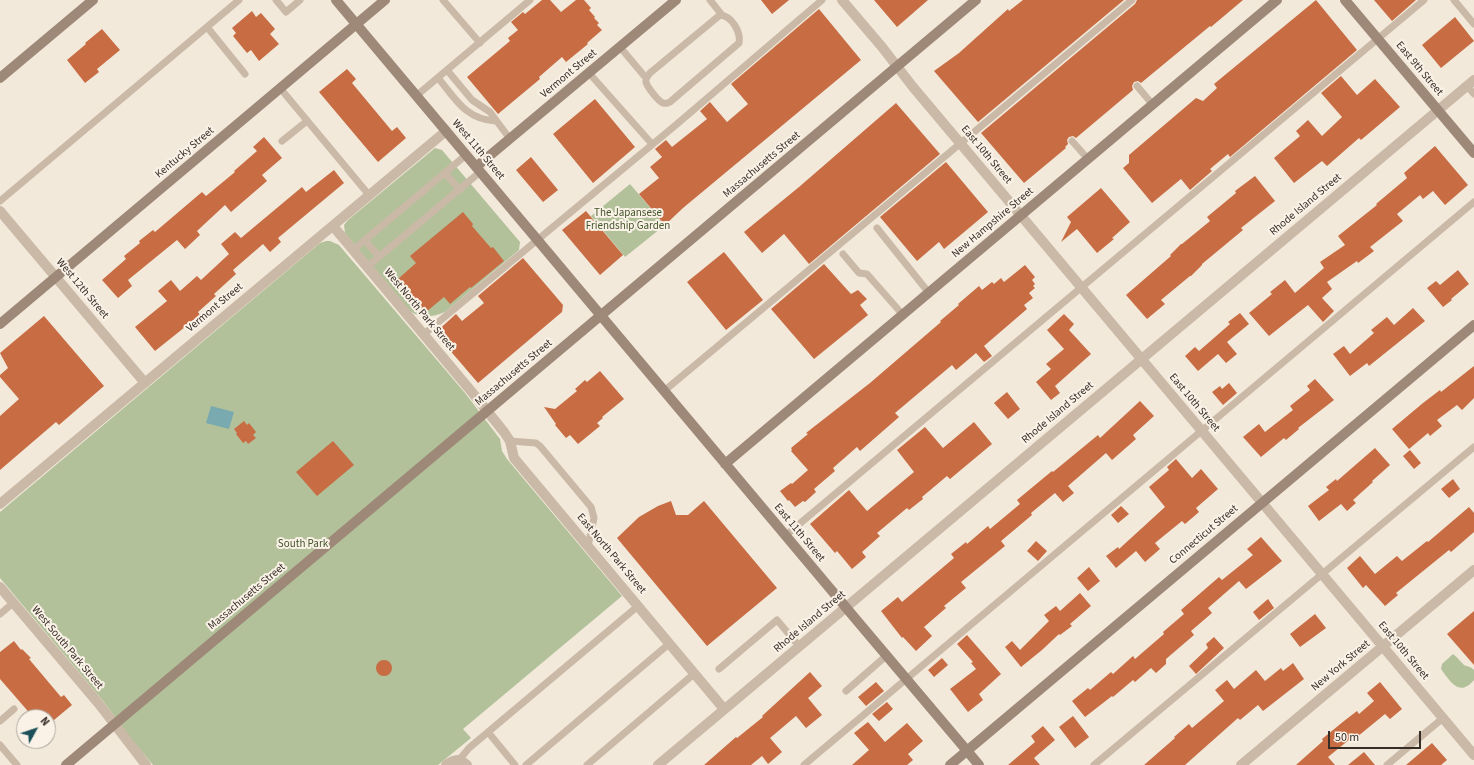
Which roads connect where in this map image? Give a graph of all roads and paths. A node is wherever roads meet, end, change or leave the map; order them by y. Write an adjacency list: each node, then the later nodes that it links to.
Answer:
1 (93, 0): 30 (street)
2 (239, 0): 22 (lane)
3 (276, 0): 4 (lane)
4 (300, 0)
5 (336, 0): 20 (street, West 11th Street)
6 (385, 0): 20 (street, Kentucky Street)
7 (443, 0): 24 (lane)
8 (530, 0): 24 (lane)
9 (676, 0): 25 (street, Vermont Street)
10 (710, 0): 19 (lane)
11 (822, 0): 47 (lane)
12 (842, 0): 26 (street, East 10th Street)
13 (976, 0): 26 (street, Massachusetts Street)
14 (1132, 0): 46 (lane)
15 (1277, 0): 38 (street, New Hampshire Street)
16 (1345, 0): 23 (street, East 9th Street)
17 (1424, 0): 23 (lane)
18 (1454, 0): 21 (lane)
19 (722, 15): 32 (lane); 32 (lane)
20 (356, 24): 35 (street, Kentucky Street); 37 (street, West 11th Street)
21 (1474, 24)
22 (207, 27): 29 (lane); 55 (lane)
23 (1378, 39): 39 (street, East 9th Street); 68 (lane)
24 (480, 43): 27 (lane)
25 (620, 47): 28 (street, Vermont Street); 32 (lane)
26 (897, 66): 46 (street, East 10th Street); 71 (street, Massachusetts Street)
27 (447, 70): 31 (lane); 41 (lane)
28 (589, 73): 43 (street, Vermont Street); 47 (lane)
29 (245, 74)
30 (0, 78)
31 (438, 78): 37 (lane); 41 (lane)
32 (646, 78)
33 (1471, 83): 36 (lane); 39 (street, Rhode Island Street)
34 (1137, 86): 38 (lane)
35 (280, 88): 40 (lane); 67 (street, Kentucky Street)
36 (1474, 94)
37 (416, 96): 42 (street, West 11th Street)
38 (1153, 104): 50 (street, New Hampshire Street)
39 (1438, 110): 48 (street, East 9th Street); 75 (street, Rhode Island Street)
40 (307, 121): 44 (lane); 54 (lane)
41 (495, 121): 43 (lane)
42 (446, 131): 49 (street, West 11th Street); 54 (street, Vermont Street)
43 (510, 139): 51 (street, Vermont Street)
44 (282, 141)
45 (1072, 141): 50 (lane)
46 (961, 143): 58 (street, East 10th Street); 77 (lane)
47 (652, 144): 62 (lane)
48 (1474, 153)
49 (466, 155): 51 (street, West 11th Street); 52 (lane)
50 (1088, 159): 58 (street, New Hampshire Street)
51 (478, 170): 53 (lane); 62 (street, West 11th Street)
52 (445, 173): 53 (lane); 61 (lane)
53 (460, 190): 65 (lane)
54 (369, 195): 59 (street, Vermont Street)
55 (0, 201)
56 (1474, 202): 79 (lane)
57 (0, 210): 67 (street, West 12th Street)
58 (1021, 215): 68 (street, East 10th Street); 69 (street, New Hampshire Street)
59 (332, 226): 63 (street, West North Park Street); 76 (street, Vermont Street)
60 (877, 228): 69 (lane)
61 (365, 240): 63 (lane); 65 (lane)
62 (537, 240): 71 (street, West 11th Street); 74 (lane)
63 (353, 250): 66 (street, West North Park Street)
64 (843, 254): 70 (lane)
65 (379, 257): 66 (lane)
66 (367, 267): 74 (street, West North Park Street)
67 (56, 277): 72 (street, Kentucky Street); 76 (street, West 12th Street)
68 (1081, 287): 75 (street, East 10th Street); 85 (lane)
69 (929, 293): 70 (street, New Hampshire Street)
70 (903, 315): 82 (street, New Hampshire Street)
71 (601, 316): 77 (street, East 11th Street); 78 (street, Massachusetts Street)
72 (0, 324)
73 (1474, 325): 83 (street, Connecticut Street)
74 (424, 334): 78 (street, West North Park Street)
75 (1141, 359): 79 (street, East 10th Street); 92 (street, Rhode Island Street)
76 (145, 383): 84 (street, Vermont Street)
77 (664, 391): 82 (street, East 11th Street)
78 (487, 411): 80 (street, East North Park Street); 106 (street, Massachusetts Street)
79 (1202, 431): 83 (street, East 10th Street); 100 (lane)
80 (510, 442): 86 (street, East North Park Street); 86 (lane)
81 (1474, 447): 88 (lane)
82 (725, 464): 85 (street, East 11th Street)
83 (1262, 502): 88 (street, East 10th Street); 109 (street, Connecticut Street)
84 (0, 504)
85 (785, 536): 92 (street, East 11th Street)
86 (588, 546): 91 (street, East North Park Street)
87 (1474, 570): 96 (street, New York Street)
88 (1323, 574): 96 (street, East 10th Street); 123 (lane)
89 (0, 587): 90 (street, West South Park Street)
90 (13, 603): 93 (lane); 106 (street, West South Park Street)
91 (638, 606): 94 (street, East North Park Street); 107 (lane)
92 (845, 608): 95 (street, Rhode Island Street); 97 (street, East 11th Street)
93 (0, 614)
94 (670, 643): 99 (street, East North Park Street); 117 (lane)
95 (799, 646): 98 (lane); 103 (street, Rhode Island Street)
96 (1383, 646): 104 (street, East 10th Street); 124 (street, New York Street)
97 (886, 656): 100 (street, East 11th Street); 101 (lane)
98 (718, 669)
99 (695, 673): 103 (street, East North Park Street); 118 (lane)
100 (906, 680): 109 (street, East 11th Street); 120 (lane)
101 (846, 691)
102 (14, 709): 105 (lane)
103 (724, 709): 119 (street, Rhode Island Street)
104 (1443, 718): 110 (street, East 10th Street); 125 (lane)
105 (0, 721)
106 (114, 725): 113 (street, Massachusetts Street); 114 (street, West South Park Street)
107 (488, 732): 111 (lane); 116 (lane)
108 (0, 745): 112 (lane)
109 (967, 750): 121 (street, Connecticut Street); 122 (street, East 11th Street)
110 (1474, 755)
111 (463, 762): 115 (street)
112 (17, 765)
113 (66, 765)
114 (146, 765)
115 (446, 765)
116 (515, 765)
117 (526, 765)
118 (587, 765)
119 (658, 765)
120 (804, 765)
121 (950, 765)
122 (979, 765)
123 (1094, 765)
124 (1241, 765)
125 (1387, 765)

